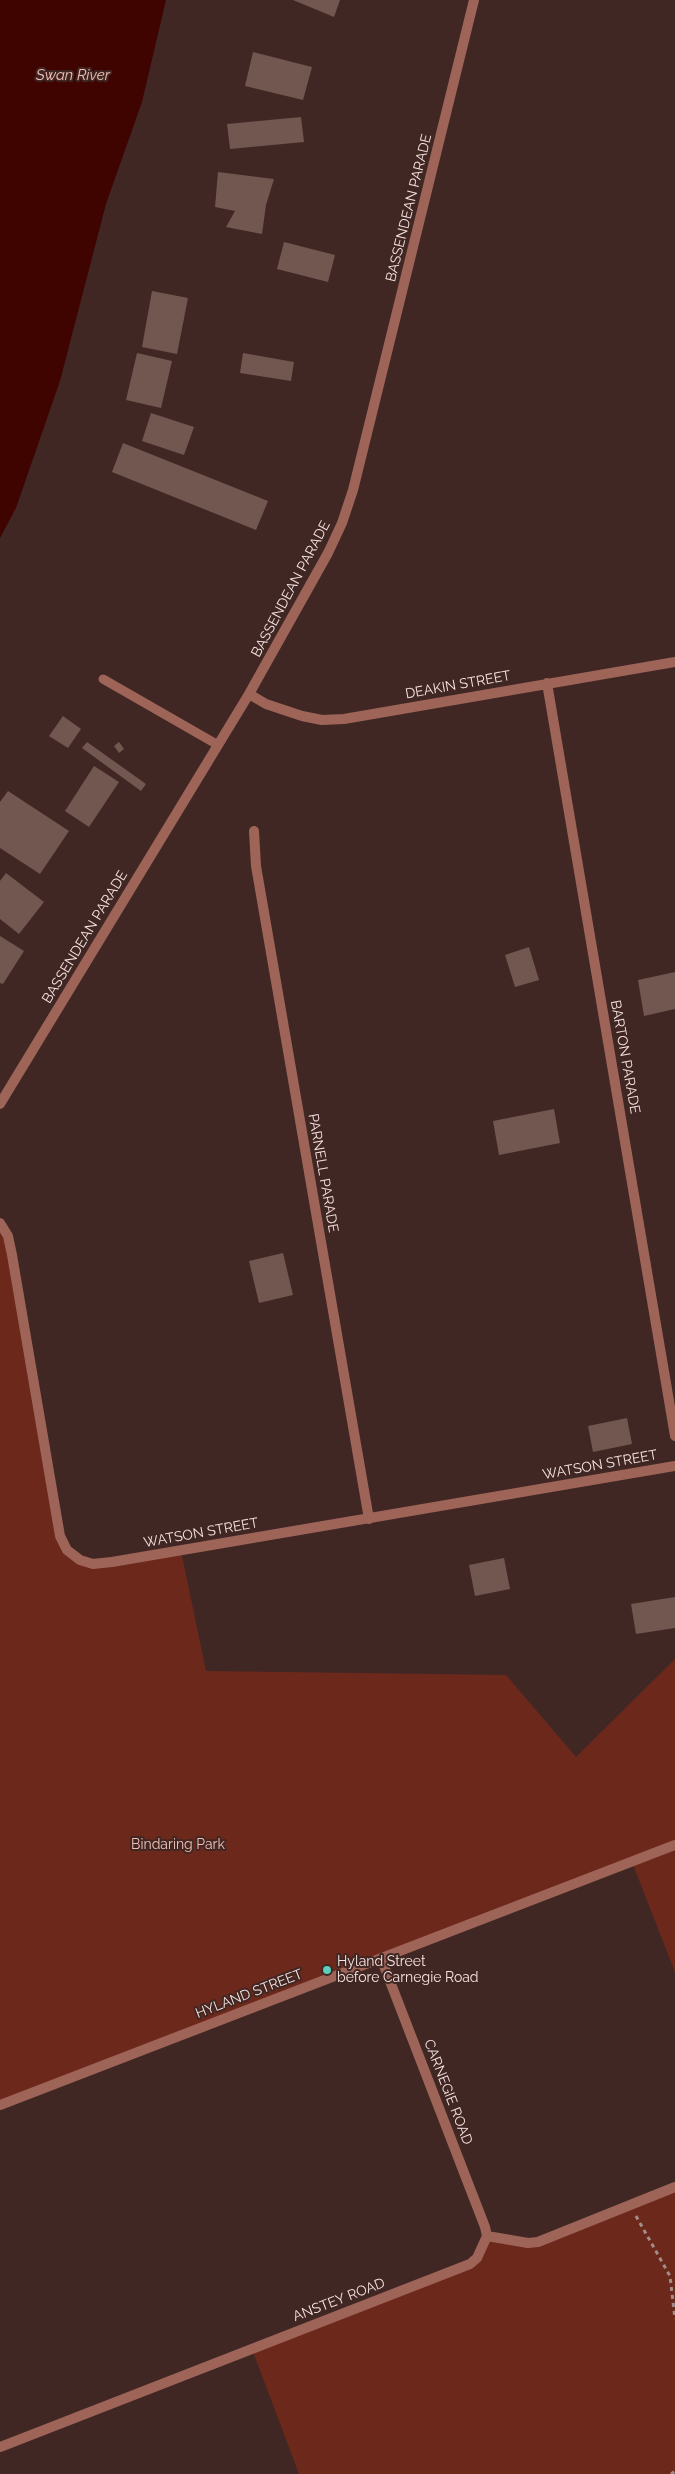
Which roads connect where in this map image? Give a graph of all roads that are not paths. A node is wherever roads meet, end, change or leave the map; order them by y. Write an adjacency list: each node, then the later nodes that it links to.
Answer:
1 (474, 0): 5 (street, BASSENDEAN PARADE)
2 (675, 662): 4 (street, DEAKIN STREET)
3 (103, 679): 6 (lane)
4 (548, 684): 5 (street, DEAKIN STREET); 10 (street, BARTON PARADE)
5 (249, 694): 6 (street, BASSENDEAN PARADE)
6 (218, 745): 8 (street, BASSENDEAN PARADE)
7 (254, 831): 12 (street, PARNELL PARADE)
8 (0, 1104)
9 (0, 1223): 12 (street, WATSON STREET)
10 (675, 1436)
11 (675, 1466): 12 (street, WATSON STREET)
12 (369, 1518)
13 (675, 1845): 14 (street, HYLAND STREET)
14 (381, 1958): 15 (street, HYLAND STREET); 17 (street, CARNEGIE ROAD)
15 (0, 2105)
16 (675, 2187): 17 (street)
17 (488, 2236): 18 (street, ANSTEY ROAD)
18 (0, 2447)

